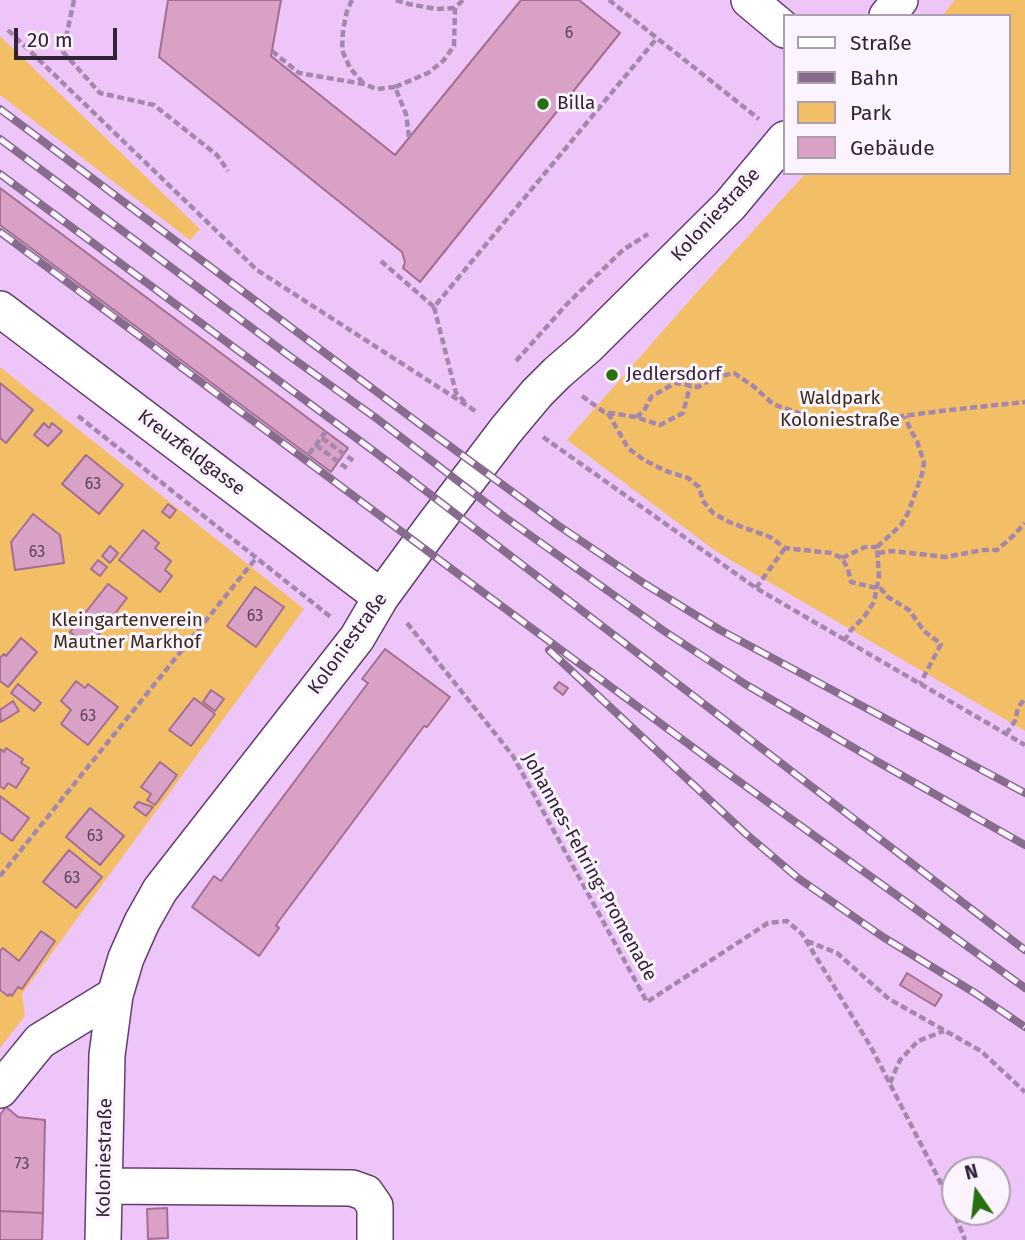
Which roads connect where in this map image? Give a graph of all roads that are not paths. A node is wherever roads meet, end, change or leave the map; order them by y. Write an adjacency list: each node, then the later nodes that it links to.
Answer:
1 (748, 0): 4 (street)
2 (900, 0): 3 (street)
3 (889, 14)
4 (783, 28)
5 (775, 131): 7 (street, Koloniestraße)
6 (0, 309): 7 (street, Kreuzfeldgasse)
7 (381, 597): 8 (street, Koloniestraße)
8 (115, 995): 9 (street); 10 (street, Koloniestraße)
9 (0, 1090)
10 (104, 1186): 11 (street, Koloniestraße); 12 (street)
11 (103, 1240)
12 (375, 1240)

